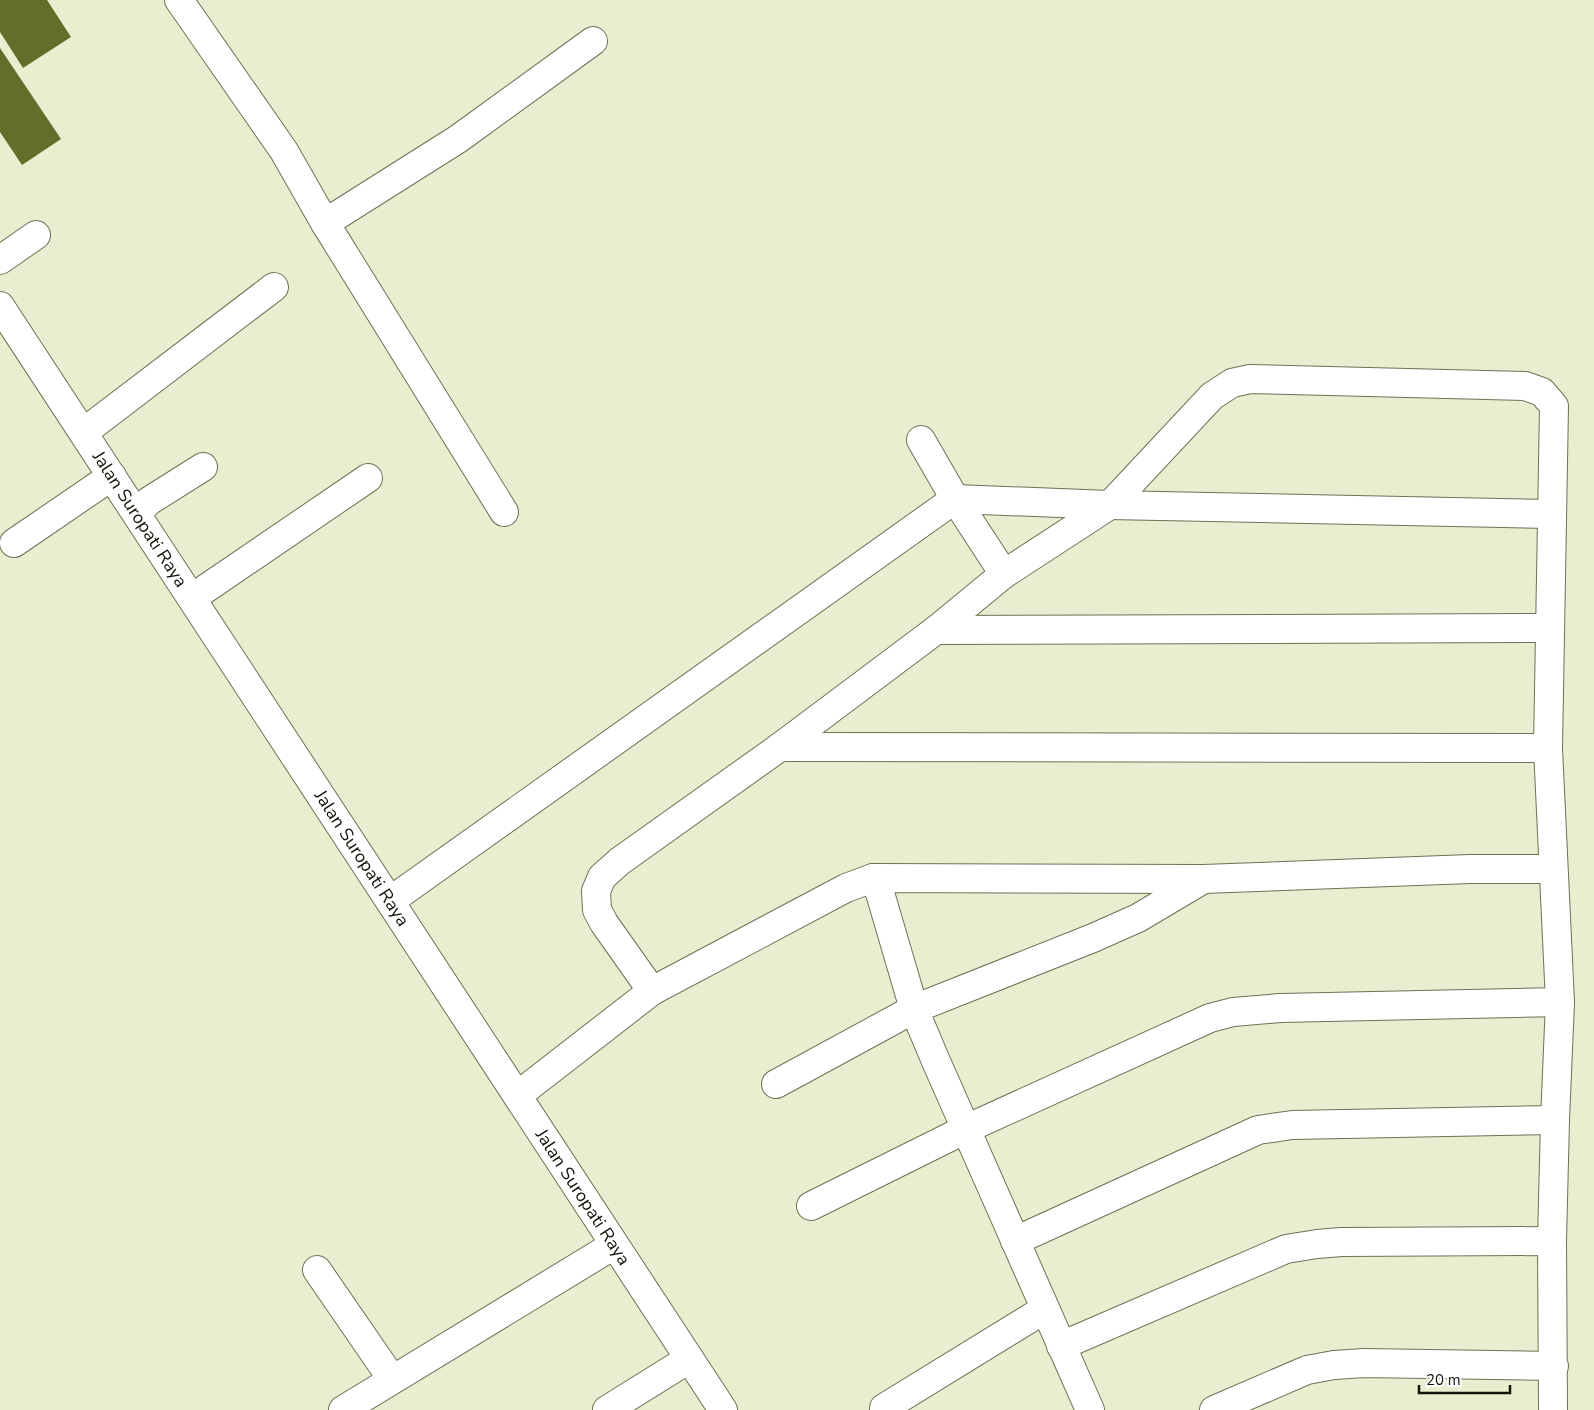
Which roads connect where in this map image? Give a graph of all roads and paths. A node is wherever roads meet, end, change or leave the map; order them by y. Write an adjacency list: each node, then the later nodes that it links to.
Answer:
1 (179, 0): 3 (street)
2 (593, 41): 3 (street)
3 (325, 223): 15 (street)
4 (36, 235): 5 (street)
5 (0, 260)
6 (274, 287): 8 (street)
7 (0, 306): 8 (street, Jalan Suropati Raya)
8 (84, 432): 11 (street, Jalan Suropati Raya)
9 (921, 440): 13 (street)
10 (203, 467): 16 (street)
11 (112, 476): 16 (street, Jalan Suropati Raya); 18 (street)
12 (368, 478): 20 (street)
13 (955, 499): 14 (street); 19 (street); 28 (street)
14 (1110, 505): 17 (street); 17 (street); 19 (street)
15 (504, 512)
16 (137, 513): 20 (street, Jalan Suropati Raya)
17 (1551, 514): 21 (street)
18 (14, 543)
19 (1004, 574): 22 (street)
20 (192, 598): 28 (street, Jalan Suropati Raya)
21 (1550, 628): 22 (street); 24 (street)
22 (936, 630): 23 (street)
23 (780, 747): 24 (street); 29 (street)
24 (1548, 748): 25 (street)
25 (1553, 869): 27 (street); 30 (street)
26 (873, 878): 27 (street); 29 (street); 31 (street)
27 (1203, 879): 31 (street)
28 (390, 901): 33 (street, Jalan Suropati Raya)
29 (652, 992): 33 (street)
30 (1560, 1002): 34 (street); 35 (street)
31 (914, 1009): 32 (street); 35 (street)
32 (776, 1084)
33 (518, 1095): 39 (street, Jalan Suropati Raya)
34 (1555, 1120): 37 (street); 38 (street)
35 (966, 1129): 36 (street); 37 (street)
36 (810, 1206)
37 (1015, 1241): 41 (street)
38 (1552, 1241): 42 (street); 44 (street)
39 (614, 1245): 43 (street, Jalan Suropati Raya); 45 (street)
40 (317, 1270): 45 (street)
41 (1045, 1309): 42 (street); 46 (street)
42 (1061, 1346): 50 (street)
43 (689, 1359): 48 (street); 49 (street, Jalan Suropati Raya)
44 (1554, 1366): 51 (street); 52 (street)
45 (392, 1379): 47 (street)
46 (884, 1408)
47 (343, 1410)
48 (607, 1410)
49 (723, 1410)
50 (1090, 1410)
51 (1214, 1410)
52 (1553, 1410)

